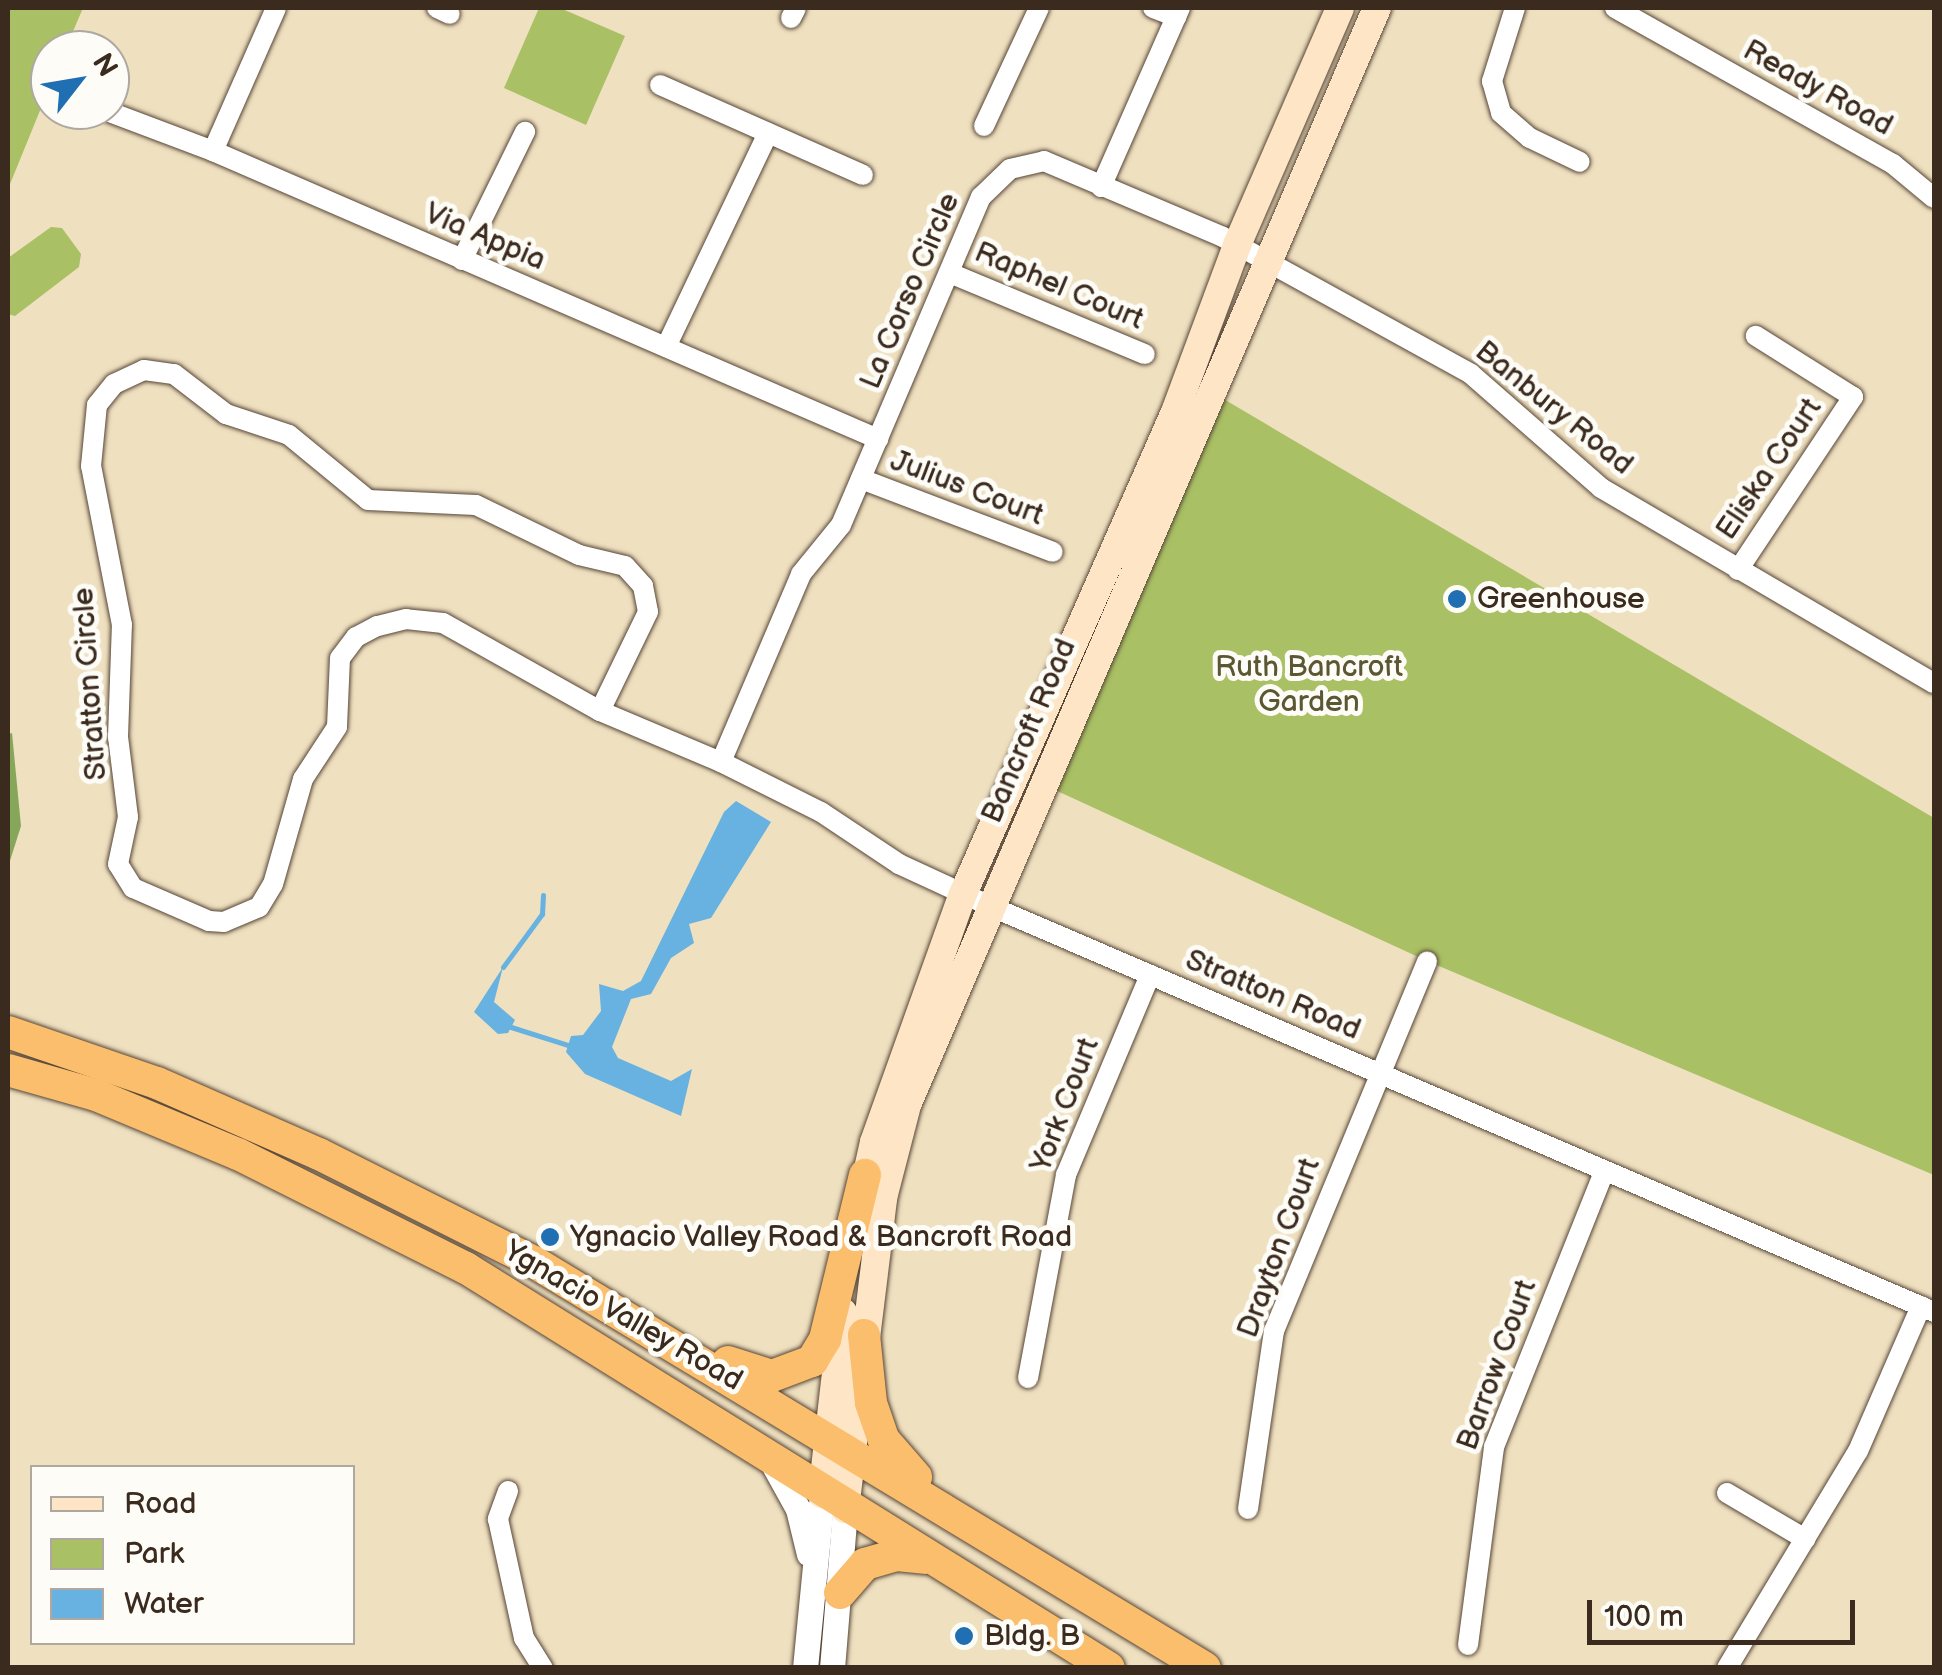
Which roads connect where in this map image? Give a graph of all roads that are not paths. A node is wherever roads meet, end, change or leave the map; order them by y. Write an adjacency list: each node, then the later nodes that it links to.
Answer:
1 (276, 8): 14 (street)
2 (1040, 8): 11 (street)
3 (1152, 8): 8 (street)
4 (1340, 8): 19 (main road, Bancroft Road)
5 (1377, 8): 21 (main road, Bancroft Road)
6 (1515, 8): 15 (street)
7 (1615, 8): 18 (street, Ready Road)
8 (1178, 12): 17 (street)
9 (660, 85): 13 (street)
10 (130, 120): 14 (street, Via Appia)
11 (984, 126)
12 (524, 132): 20 (street)
13 (768, 134): 16 (street); 24 (street)
14 (213, 151): 20 (street, Via Appia)
15 (1580, 162)
16 (863, 175)
17 (1101, 187): 19 (street, La Corso Circle); 22 (street, La Corso Circle)
18 (1934, 198)
19 (1237, 245): 21 (street, Banbury Road); 33 (main road, Bancroft Road)
20 (462, 260): 24 (street, Via Appia)
21 (1264, 260): 29 (street, Banbury Road); 34 (main road, Bancroft Road)
22 (950, 273): 25 (street, Raphel Court); 26 (street, La Corso Circle)
23 (1756, 336): 29 (street, Eliska Court)
24 (666, 347): 26 (street, Via Appia)
25 (1145, 354)
26 (878, 440): 27 (street, La Corso Circle)
27 (861, 479): 28 (street, Julius Court); 32 (street, La Corso Circle)
28 (1052, 552)
29 (1738, 570): 30 (street, Banbury Road)
30 (1934, 682)
31 (600, 711): 31 (street, Stratton Circle); 32 (street, Stratton Road)
32 (722, 762): 33 (street, Stratton Road)
33 (963, 894): 34 (street, Stratton Road); 41 (main road, Bancroft Road)
34 (990, 906): 36 (street, Stratton Road); 44 (main road, Bancroft Road)
35 (1427, 961): 39 (street, Drayton Court)
36 (1150, 976): 39 (street, Stratton Road); 45 (street, York Court)
37 (8, 1032): 43 (highway, Ygnacio Valley Road)
38 (8, 1070): 47 (highway, Ygnacio Valley Road)
39 (1380, 1072): 40 (street, Stratton Road); 51 (street, Drayton Court)
40 (1604, 1172): 42 (street, Stratton Road); 56 (street, Barrow Court)
41 (865, 1174): 43 (highway); 46 (main road, Bancroft Road)
42 (1928, 1309): 52 (street)
43 (635, 1321): 46 (highway, Ygnacio Valley Road)
44 (864, 1335): 46 (main road, Bancroft Road); 53 (highway)
45 (1028, 1378)
46 (840, 1444): 50 (main road, Bancroft Road); 53 (highway, Ygnacio Valley Road)
47 (772, 1462): 50 (highway, Ygnacio Valley Road); 55 (street)
48 (508, 1491): 57 (street)
49 (1726, 1493): 52 (street)
50 (834, 1502): 54 (highway, Ygnacio Valley Road); 55 (street)
51 (1248, 1509)
52 (1805, 1539): 62 (street)
53 (993, 1540): 61 (highway, Ygnacio Valley Road)
54 (930, 1559): 55 (highway); 60 (highway, Ygnacio Valley Road)
55 (827, 1585): 58 (street); 59 (street)
56 (1468, 1645)
57 (544, 1668)
58 (805, 1668)
59 (832, 1668)
60 (1109, 1668)
61 (1205, 1668)
62 (1727, 1668)

